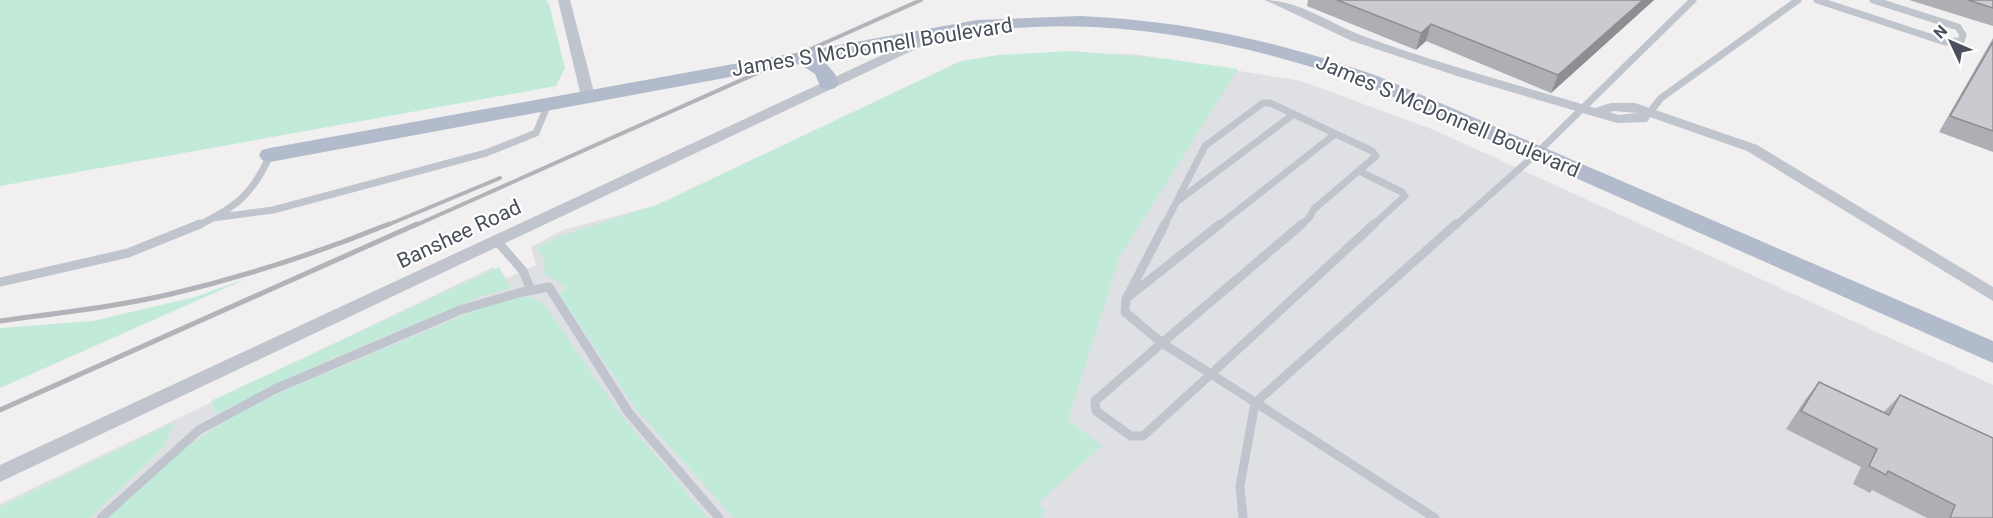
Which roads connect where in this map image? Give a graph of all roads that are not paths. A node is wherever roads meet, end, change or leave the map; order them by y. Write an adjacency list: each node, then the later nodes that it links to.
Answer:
1 (564, 0): 10 (street)
2 (1272, 0): 12 (street)
3 (1694, 0): 12 (lane)
4 (1798, 0): 13 (lane)
5 (1817, 0): 6 (lane)
6 (1873, 0)
7 (936, 33): 8 (main road, James S McDonnell Boulevard); 9 (street, Banshee Road); 16 (main road, James S McDonnell Boulevard)
8 (801, 57): 9 (main road); 10 (main road, James S McDonnell Boulevard)
9 (828, 84): 21 (street, Banshee Road)
10 (588, 96): 11 (main road, James S McDonnell Boulevard)
11 (548, 104): 17 (main road, James S McDonnell Boulevard); 20 (lane)
12 (1583, 108): 13 (street); 16 (lane)
13 (1648, 112): 24 (street)
14 (1294, 114): 15 (lane); 19 (lane); 19 (lane)
15 (1335, 134): 18 (lane); 25 (lane)
16 (1538, 153): 27 (main road, James S McDonnell Boulevard); 29 (lane)
17 (270, 155): 20 (lane)
18 (1359, 171): 26 (lane); 28 (lane)
19 (1175, 202): 25 (lane)
20 (213, 218): 22 (lane)
21 (497, 242): 23 (lane); 30 (street, Banshee Road)
22 (0, 282)
23 (531, 290): 31 (lane); 32 (lane)
24 (1993, 295)
25 (1126, 299): 26 (lane)
26 (1162, 342): 28 (lane); 28 (lane)
27 (1993, 353)
28 (1211, 374): 29 (lane)
29 (1255, 403): 33 (lane); 34 (lane)
30 (0, 474)
31 (101, 518)
32 (719, 518)
33 (1242, 518)
34 (1435, 518)

